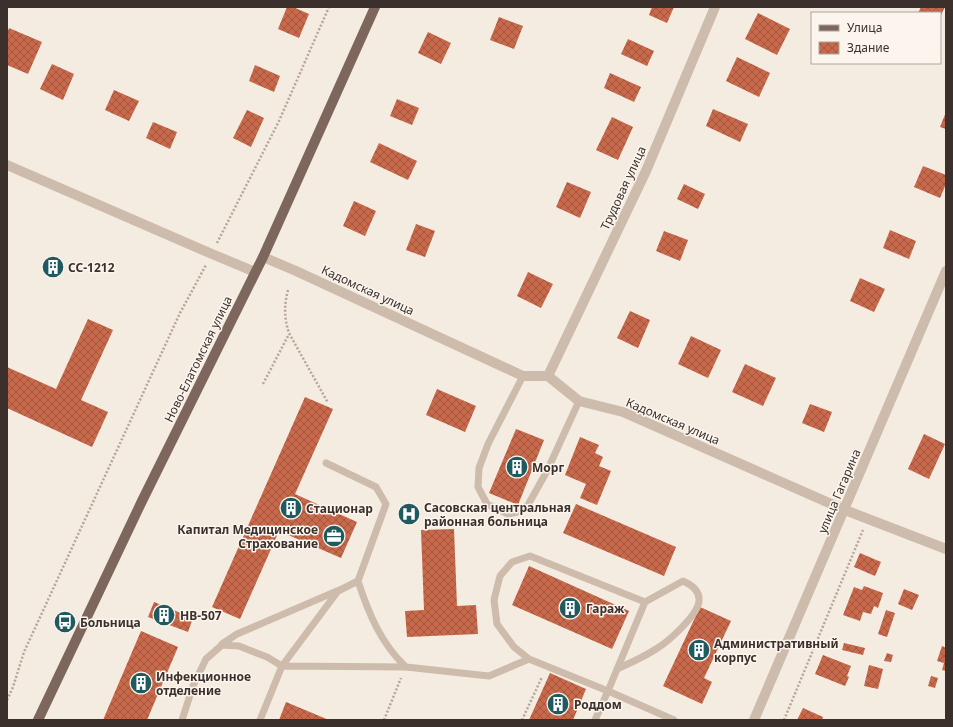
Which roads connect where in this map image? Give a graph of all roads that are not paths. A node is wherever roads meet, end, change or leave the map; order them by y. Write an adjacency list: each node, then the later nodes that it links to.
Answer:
1 (375, 7): 4 (main road, Ново-Елатомская улица)
2 (715, 7): 8 (street, Трудовая улица)
3 (7, 165): 5 (street)
4 (263, 257): 5 (main road, Ново-Елатомская улица); 7 (street, Кадомская улица)
5 (255, 272): 22 (main road, Ново-Елатомская улица)
6 (946, 272): 11 (street, улица Гагарина)
7 (523, 376): 8 (street, Кадомская улица); 9 (lane)
8 (548, 376): 9 (street, Кадомская улица)
9 (579, 401): 11 (street, Кадомская улица)
10 (326, 463): 13 (lane)
11 (845, 510): 12 (street, Кадомская улица); 27 (street, улица Гагарина)
12 (946, 549)
13 (358, 581): 14 (lane); 19 (lane)
14 (338, 591): 16 (lane); 18 (lane)
15 (645, 602): 17 (lane); 20 (lane); 20 (lane)
16 (222, 645): 18 (lane); 23 (lane)
17 (529, 659): 19 (lane); 21 (lane)
18 (282, 666): 19 (lane); 24 (lane)
19 (406, 667)
20 (618, 669): 21 (lane)
21 (608, 691): 25 (lane); 26 (lane)
22 (38, 720)
23 (182, 720)
24 (260, 720)
25 (595, 720)
26 (674, 720)
27 (754, 720)

